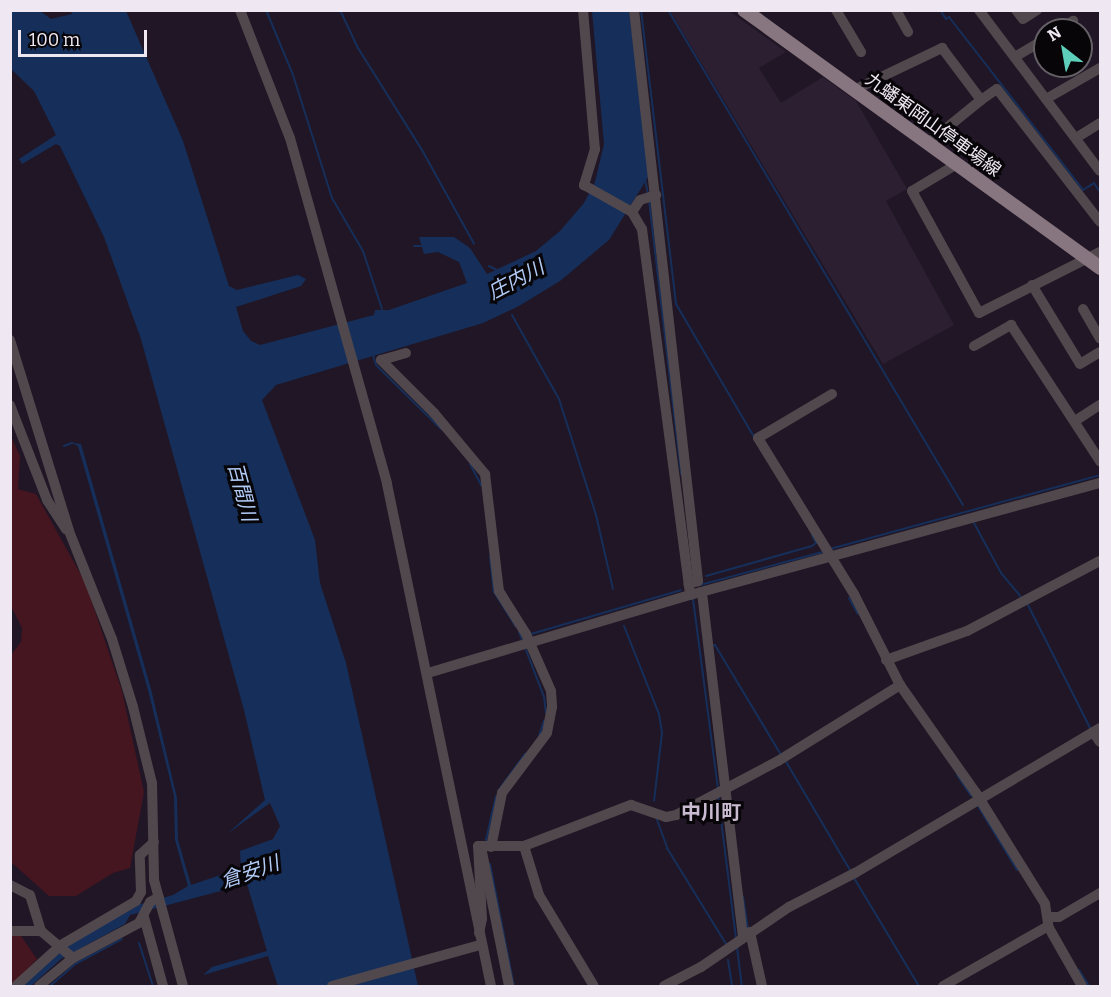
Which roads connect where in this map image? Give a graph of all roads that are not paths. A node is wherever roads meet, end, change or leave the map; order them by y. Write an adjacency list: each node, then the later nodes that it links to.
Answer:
1 (240, 10): 49 (street)
2 (583, 10): 24 (street)
3 (634, 10): 23 (street)
4 (744, 10): 15 (main road, 九蟠東岡山停車場線)
5 (836, 10): 12 (street)
6 (896, 10): 10 (street)
7 (979, 10): 13 (street)
8 (1016, 10): 9 (street)
9 (1036, 10)
10 (908, 32)
11 (1033, 46): 13 (street)
12 (861, 52)
13 (1015, 57): 16 (street)
14 (1101, 68): 16 (street)
15 (854, 90): 17 (street); 20 (main road, 九蟠東岡山停車場線)
16 (1046, 99): 19 (street)
17 (981, 100): 20 (street); 25 (street)
18 (1101, 123): 19 (street)
19 (1076, 138): 22 (street)
20 (928, 143): 21 (main road, 九蟠東岡山停車場線)
21 (957, 164): 27 (main road, 九蟠東岡山停車場線); 29 (street)
22 (1101, 171)
23 (651, 196): 24 (street); 45 (street)
24 (631, 211): 45 (street)
25 (1101, 222)
26 (1101, 252): 27 (street)
27 (1088, 259): 28 (main road, 九蟠東岡山停車場線); 29 (street)
28 (1101, 268)
29 (1032, 285): 34 (street)
30 (1083, 309): 31 (street)
31 (1101, 338)
32 (10, 340): 42 (street)
33 (974, 346): 39 (street)
34 (1101, 352)
35 (406, 353): 47 (street)
36 (832, 394): 43 (street)
37 (10, 405): 42 (street)
38 (1101, 405): 39 (street)
39 (1075, 421): 40 (street)
40 (1101, 461)
41 (1101, 483): 43 (street)
42 (69, 531): 55 (street)
43 (827, 552): 46 (street); 48 (street)
44 (1101, 561): 48 (street)
45 (689, 589): 46 (street); 47 (street)
46 (702, 592): 53 (street)
47 (528, 638): 49 (street); 56 (street)
48 (886, 660): 50 (street)
49 (428, 673): 66 (street)
50 (900, 685): 53 (street); 54 (street)
51 (1094, 732): 52 (street); 54 (street)
52 (1101, 742)
53 (723, 791): 57 (street); 65 (street)
54 (979, 797): 62 (street); 65 (street)
55 (154, 842): 60 (street); 67 (street)
56 (486, 846): 57 (street); 66 (street); 75 (street)
57 (524, 846): 76 (street)
58 (10, 885): 64 (street)
59 (1101, 893): 62 (street)
60 (159, 897): 61 (street); 72 (street)
61 (144, 917): 68 (street); 71 (street)
62 (1048, 921): 79 (street); 80 (street)
63 (10, 931): 64 (street)
64 (41, 932): 67 (street)
65 (741, 938): 77 (street); 78 (street)
66 (479, 940): 73 (street); 74 (street)
67 (56, 948): 68 (street); 69 (street)
68 (73, 958): 70 (street)
69 (16, 987)
70 (39, 987)
71 (163, 987)
72 (183, 987)
73 (332, 987)
74 (491, 987)
75 (509, 987)
76 (594, 987)
77 (664, 987)
78 (762, 987)
79 (943, 987)
80 (1082, 987)

